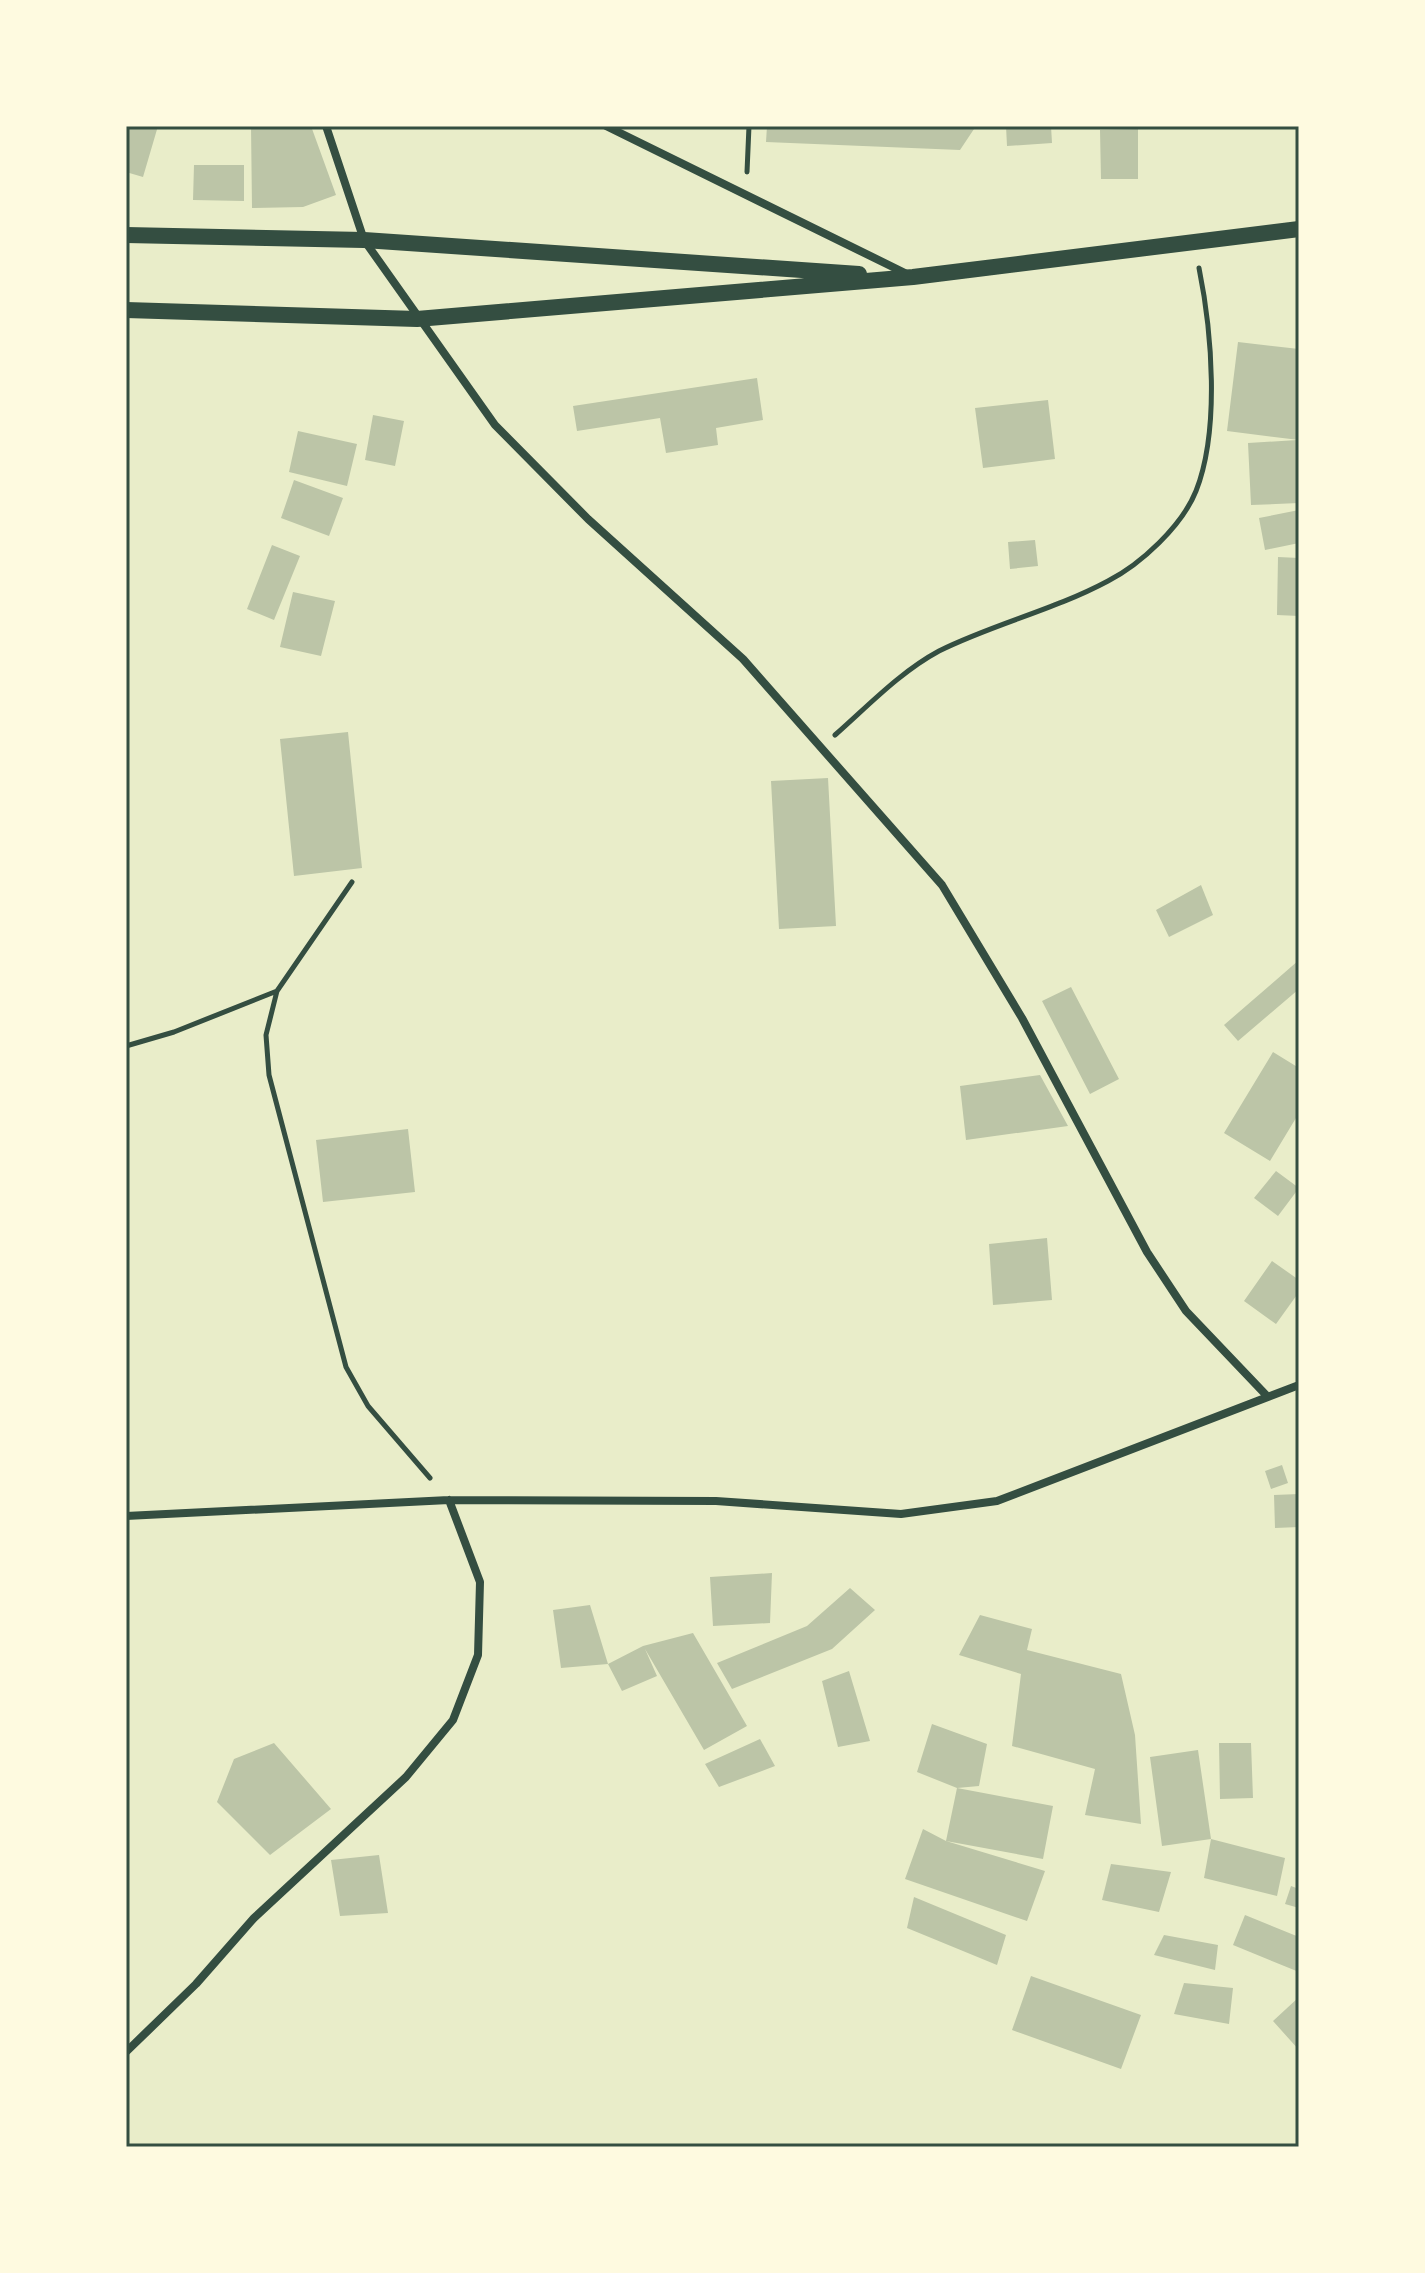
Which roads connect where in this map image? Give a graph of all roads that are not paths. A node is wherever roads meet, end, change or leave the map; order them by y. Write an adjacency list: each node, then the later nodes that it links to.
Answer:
1 (326, 126): 5 (street)
2 (606, 126): 6 (street)
3 (1299, 229): 6 (main road)
4 (126, 235): 5 (main road)
5 (364, 240): 6 (main road); 8 (street)
6 (913, 277): 8 (main road)
7 (126, 310): 8 (main road)
8 (417, 319): 10 (street)
9 (1299, 1385): 10 (street)
10 (1267, 1396): 11 (street)
11 (449, 1500): 12 (street); 13 (street)
12 (126, 1516)
13 (126, 2052)

